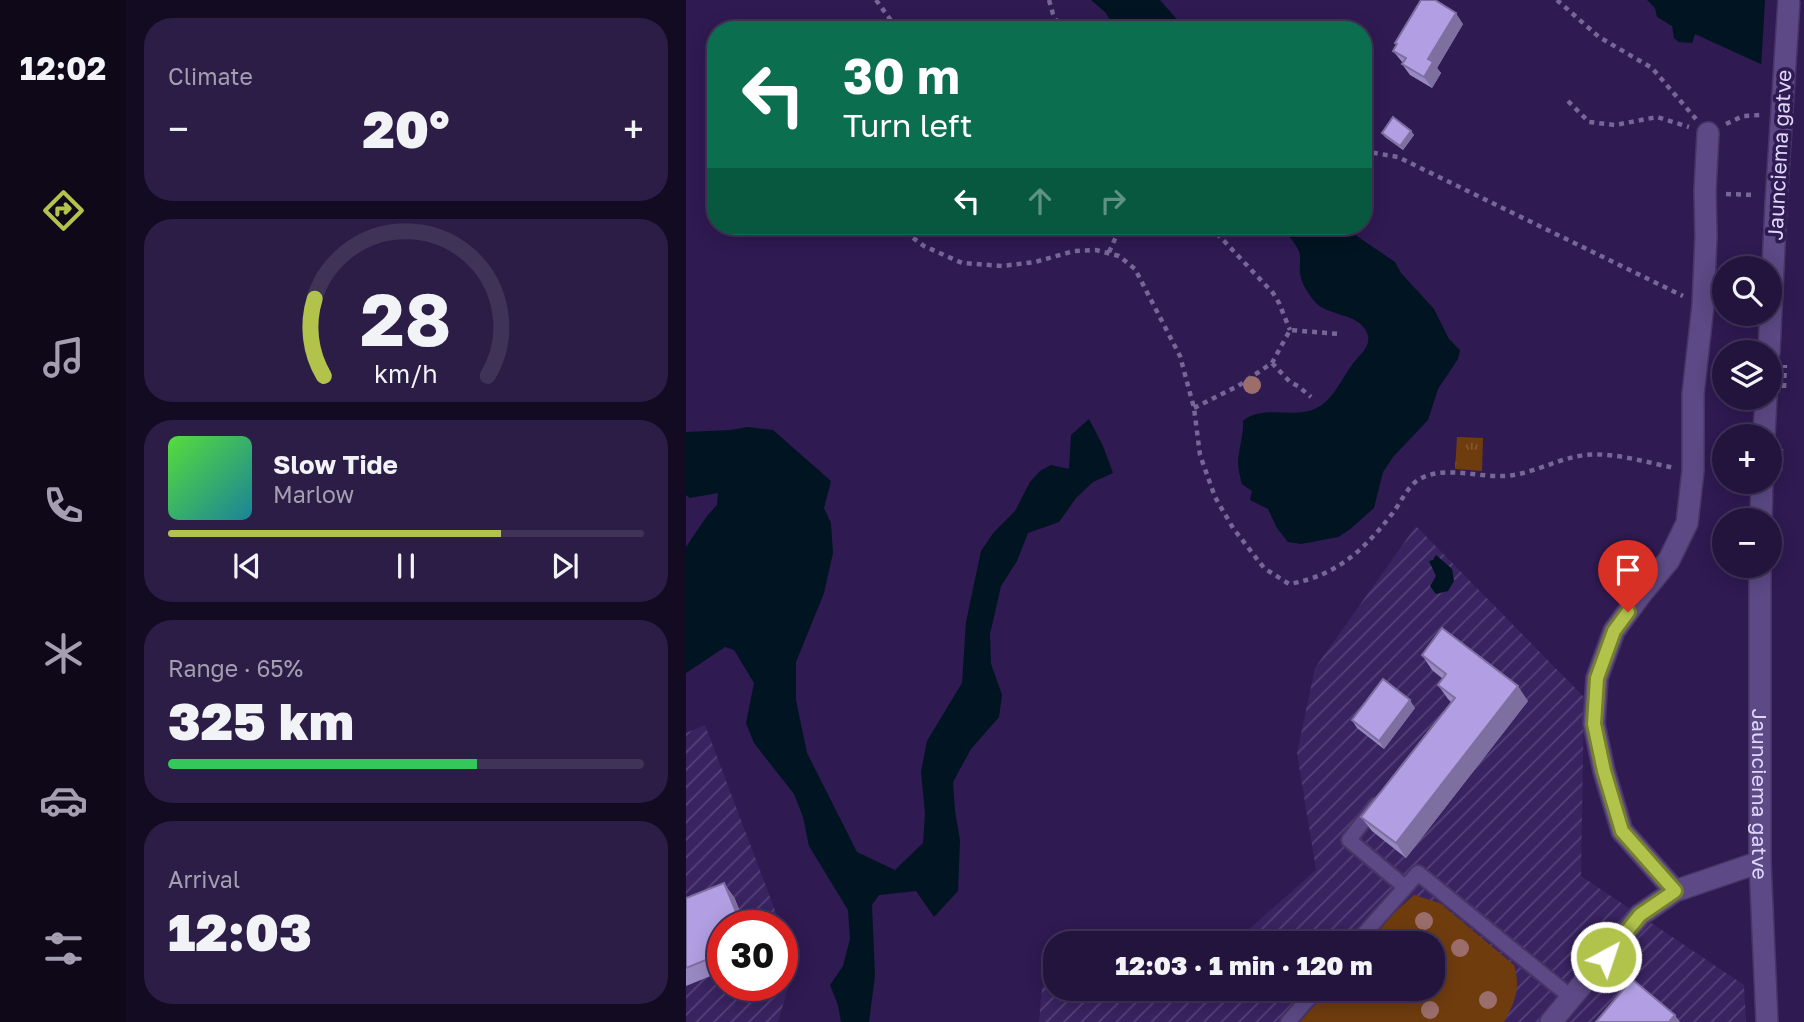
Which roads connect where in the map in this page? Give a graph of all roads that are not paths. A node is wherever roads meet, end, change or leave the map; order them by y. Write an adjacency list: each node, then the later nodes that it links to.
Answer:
1 (1789, 0): 3 (street, Jaunciema gatve, bridge)
2 (1708, 133): 8 (street)
3 (1777, 340)
4 (1769, 578): 6 (street, Jaunciema gatve)
5 (1381, 798): 7 (lane)
6 (1760, 862): 8 (street); 14 (street, Jaunciema gatve)
7 (1405, 887): 9 (lane); 10 (lane)
8 (1675, 891): 10 (street)
9 (1366, 931)
10 (1572, 998): 13 (street)
11 (1306, 1001): 12 (lane)
12 (1288, 1022)
13 (1551, 1022)
14 (1767, 1022)

